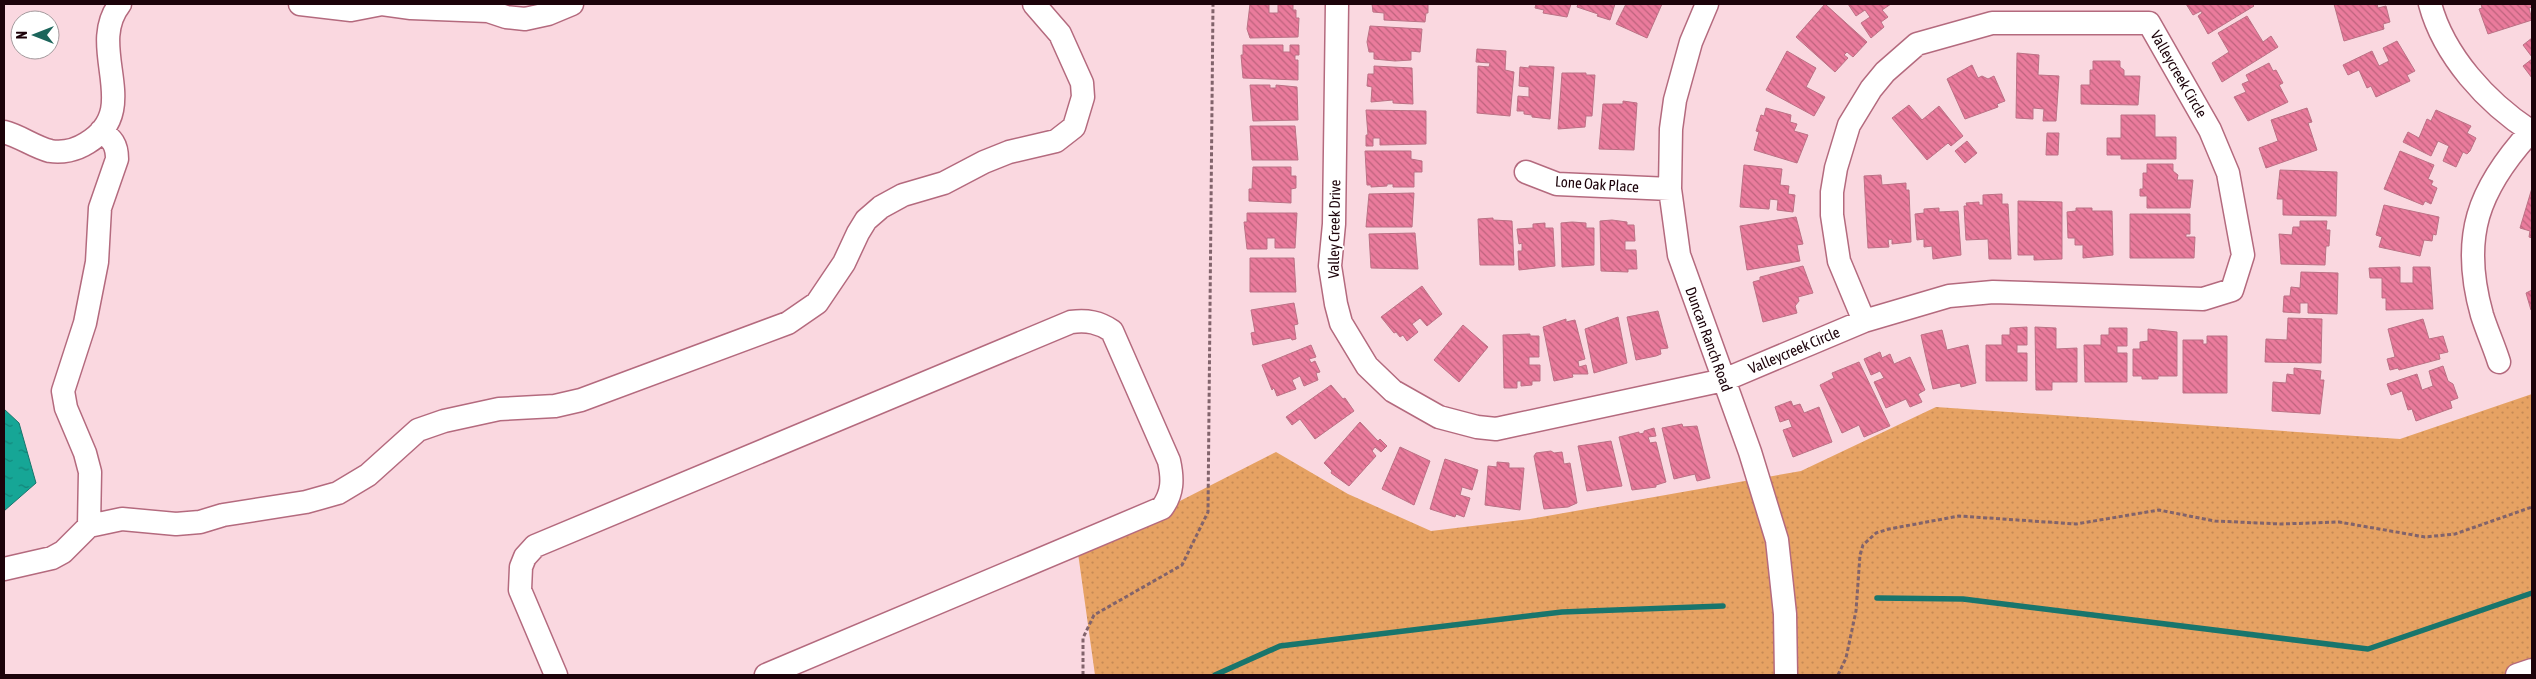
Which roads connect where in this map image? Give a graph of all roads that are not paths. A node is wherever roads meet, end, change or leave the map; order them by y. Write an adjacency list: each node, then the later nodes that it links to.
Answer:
1 (120, 4): 8 (street)
2 (300, 4): 3 (street)
3 (572, 4)
4 (1034, 4): 16 (street)
5 (1337, 4): 15 (street, Valley Creek Drive)
6 (1707, 4): 12 (street, Duncan Ranch Road)
7 (2430, 4): 9 (street)
8 (101, 131): 10 (street); 16 (street)
9 (2532, 131): 14 (street)
10 (4, 132)
11 (1526, 172): 12 (street, Lone Oak Place)
12 (1670, 189): 15 (street, Duncan Ranch Road)
13 (1864, 321): 13 (street, Valleycreek Circle); 15 (street, Valleycreek Circle)
14 (2499, 362)
15 (1724, 380): 21 (street, Duncan Ranch Road)
16 (89, 526): 17 (street)
17 (4, 569)
18 (2532, 670): 22 (street)
19 (772, 674): 20 (street)
20 (556, 675)
21 (1786, 675)
22 (2517, 675)

